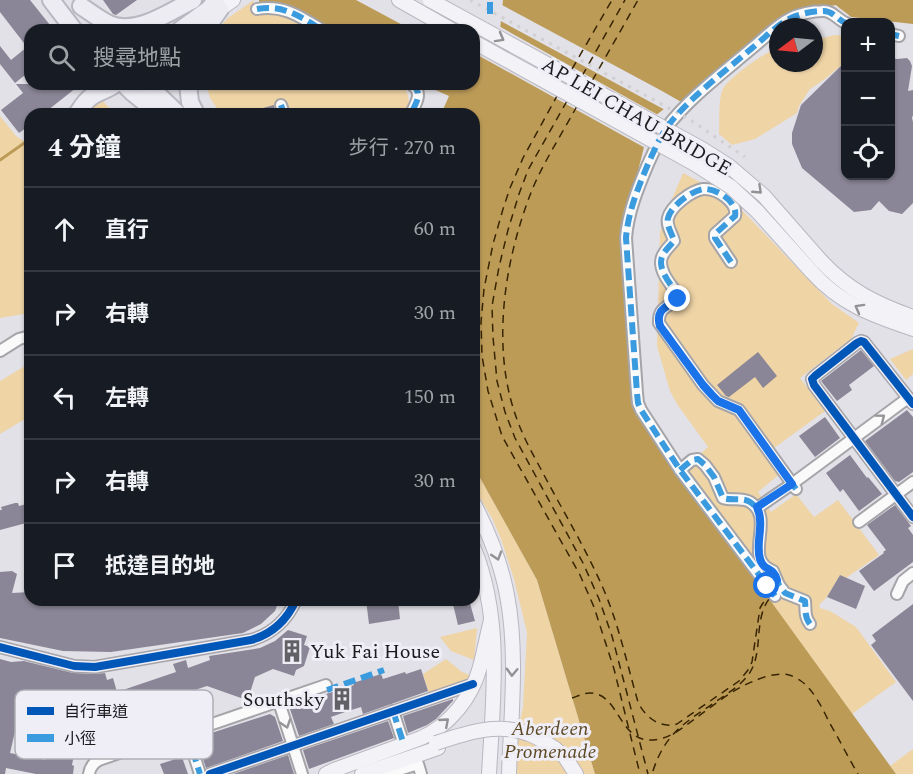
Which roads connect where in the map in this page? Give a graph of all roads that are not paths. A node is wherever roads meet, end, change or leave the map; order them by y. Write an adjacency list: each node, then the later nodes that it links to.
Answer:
1 (51, 0): 9 (highway)
2 (193, 0): 12 (highway)
3 (399, 0): 16 (main road)
4 (430, 0): 17 (main road, AP LEI CHAU BRIDGE, one-way to 17, bridge)
5 (79, 3): 10 (highway); 11 (highway)
6 (220, 4): 13 (highway); 14 (highway)
7 (257, 9): 15 (street)
8 (841, 22): 42 (street)
9 (69, 24)
10 (92, 24)
11 (110, 24)
12 (144, 24)
13 (189, 24)
14 (209, 24)
15 (312, 24)
16 (441, 24)
17 (474, 24)
18 (480, 27): 35 (main road, AP LEI CHAU BRIDGE, one-way to 35, bridge)
19 (480, 45): 35 (main road, AP LEI CHAU BRIDGE, bridge)
20 (115, 90): 27 (highway)
21 (121, 90): 28 (highway)
22 (127, 90): 29 (highway)
23 (129, 90): 30 (highway)
24 (131, 90): 31 (highway)
25 (189, 90): 32 (highway)
26 (417, 90): 33 (street)
27 (82, 108)
28 (98, 108)
29 (136, 108)
30 (151, 108)
31 (166, 108)
32 (193, 108)
33 (413, 108)
34 (731, 262): 44 (street)
35 (816, 266): 36 (main road); 37 (main road, one-way to 35)
36 (913, 317)
37 (913, 329)
38 (24, 338): 39 (street)
39 (0, 351)
40 (911, 401): 41 (street, one-way to 40); 41 (street)
41 (854, 438): 44 (street); 45 (street)
42 (680, 470): 46 (street); 50 (street)
43 (913, 482): 45 (street)
44 (794, 487): 46 (street)
45 (897, 495): 48 (street); 49 (street)
46 (757, 507): 51 (street)
47 (480, 517): 82 (main road, one-way to 82)
48 (913, 517)
49 (860, 522)
50 (747, 558): 51 (street); 54 (street)
51 (759, 558): 54 (street)
52 (480, 567): 58 (main road)
53 (913, 573): 55 (street)
54 (772, 583): 56 (street); 59 (street)
55 (897, 594)
56 (775, 596)
57 (293, 606): 60 (street)
58 (491, 620): 61 (main road); 81 (main road)
59 (810, 624)
60 (0, 647)
61 (473, 684): 64 (street); 67 (main road, one-way to 61)
62 (326, 685): 63 (street)
63 (279, 702): 65 (street); 66 (street, one-way to 66)
64 (393, 711): 66 (street); 67 (street)
65 (213, 724)
66 (293, 745): 75 (street); 76 (street)
67 (404, 745): 77 (main road)
68 (437, 745): 69 (main road, bridge); 78 (main road); 79 (main road)
69 (552, 751): 83 (main road); 84 (main road)
70 (102, 759): 73 (street)
71 (194, 759): 74 (street)
72 (420, 769): 80 (street)
73 (89, 774)
74 (200, 774)
75 (210, 774)
76 (302, 774)
77 (327, 774)
78 (345, 774)
79 (362, 774)
80 (386, 774)
81 (489, 774)
82 (509, 774)
83 (568, 774)
84 (576, 774)

